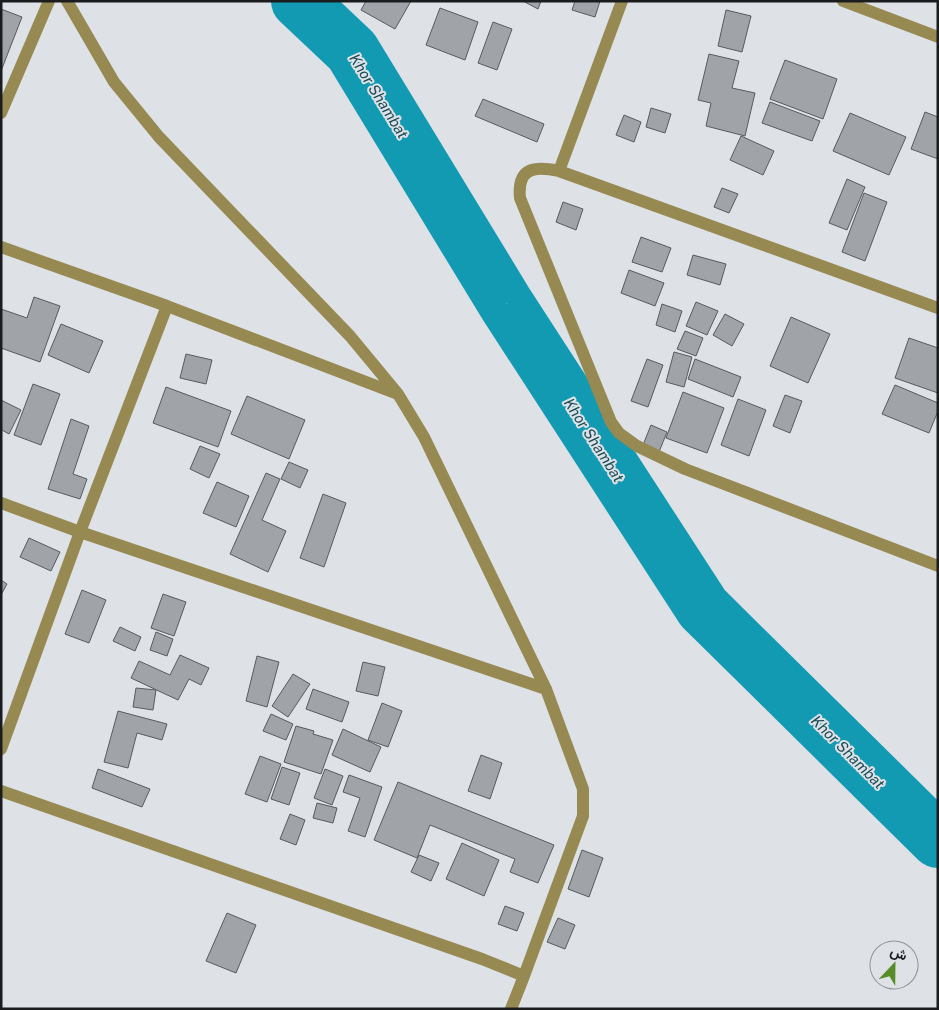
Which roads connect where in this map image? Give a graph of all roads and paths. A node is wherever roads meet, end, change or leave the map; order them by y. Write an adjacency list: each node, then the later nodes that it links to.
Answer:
1 (49, 1): 8 (street)
2 (56, 1): 6 (street)
3 (67, 1): 6 (street)
4 (622, 1): 9 (street)
5 (846, 2): 7 (street)
6 (74, 16): 13 (street)
7 (938, 37)
8 (1, 113)
9 (559, 171): 12 (street); 16 (street)
10 (1, 247): 11 (street)
11 (167, 306): 13 (street); 15 (street)
12 (938, 308)
13 (398, 394): 17 (street)
14 (1, 503): 15 (street)
15 (80, 532): 17 (street); 18 (street)
16 (938, 566)
17 (546, 690): 20 (street)
18 (1, 749)
19 (1, 792): 20 (street)
20 (524, 976): 21 (street)
21 (511, 1009)

